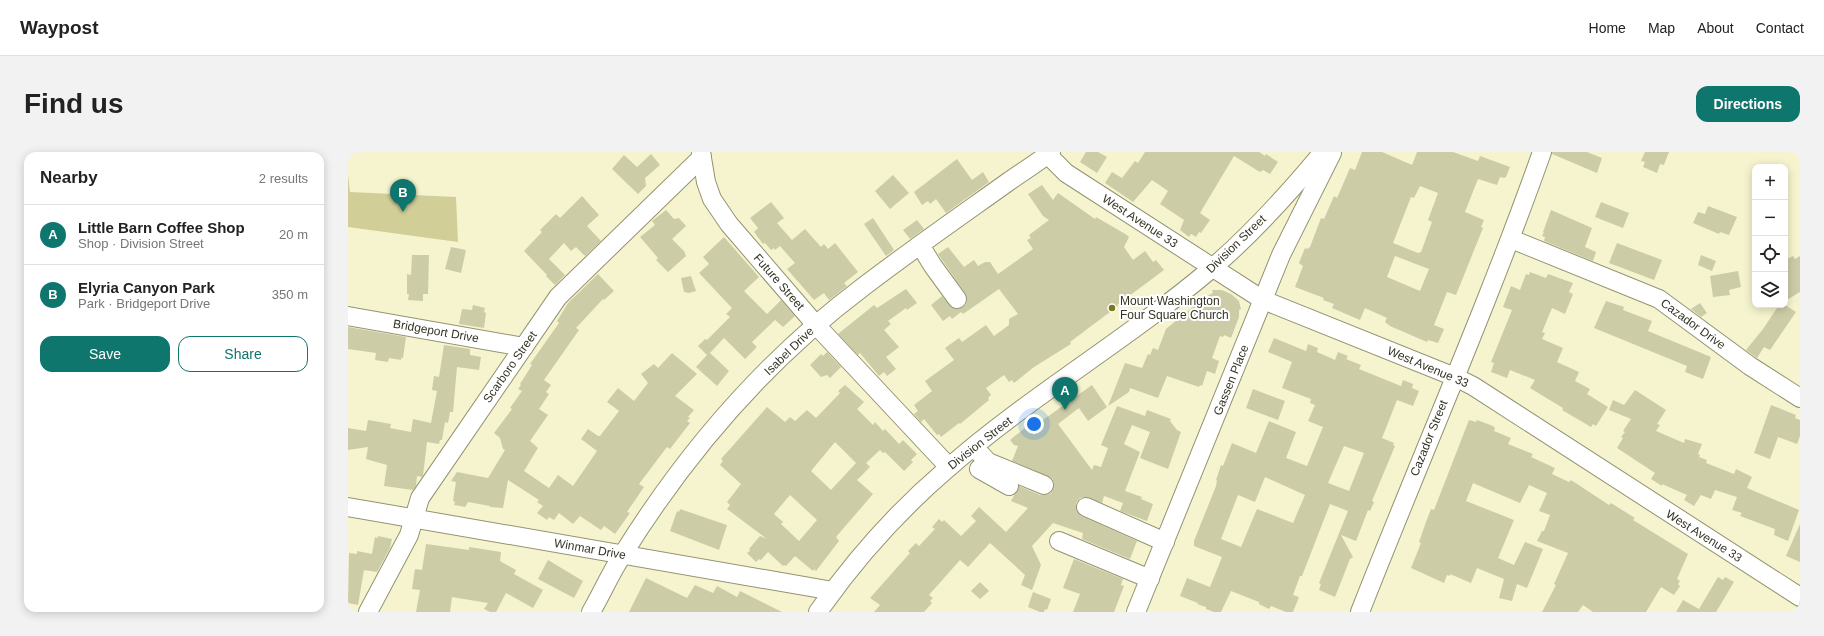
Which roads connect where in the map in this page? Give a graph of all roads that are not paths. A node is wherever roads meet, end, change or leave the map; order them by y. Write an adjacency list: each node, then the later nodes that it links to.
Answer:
1 (1323, 152): 8 (street, Division Street)
2 (1333, 152): 10 (street, Gassen Place)
3 (1542, 152): 6 (street, Cazador Street)
4 (1050, 153): 7 (street, Isabel Drive); 8 (street, West Avenue 33)
5 (702, 154): 12 (street, Future Street); 13 (street, Scarboro Street)
6 (1511, 239): 14 (street, Cazador Street); 15 (street, Cazador Drive)
7 (920, 245): 9 (street); 12 (street, Isabel Drive)
8 (1212, 268): 10 (street, West Avenue 33); 16 (street, Division Street)
9 (957, 299)
10 (1263, 300): 14 (street, West Avenue 33); 23 (street, Gassen Place)
11 (348, 316): 13 (street, Bridgeport Drive)
12 (816, 325): 17 (street, Future Street); 25 (street, Isabel Drive)
13 (524, 347): 22 (street, Scarboro Street)
14 (1455, 376): 28 (street, West Avenue 33); 33 (street, Cazador Street)
15 (1800, 398)
16 (970, 450): 17 (street, Division Street); 18 (street); 19 (street)
17 (949, 467): 27 (street, Division Street)
18 (1044, 485)
19 (1010, 486)
20 (1090, 506): 23 (street)
21 (348, 507): 22 (street, Winmar Drive)
22 (413, 518): 25 (street, Winmar Drive); 29 (street, Scarboro Street)
23 (1166, 538): 26 (street, Gassen Place)
24 (1059, 541): 26 (street)
25 (622, 554): 27 (street, Winmar Drive); 30 (street, Isabel Drive)
26 (1150, 579): 32 (street, Gassen Place)
27 (833, 591): 31 (street, Division Street)
28 (1800, 597)
29 (368, 612)
30 (591, 612)
31 (818, 612)
32 (1136, 612)
33 (1360, 612)

